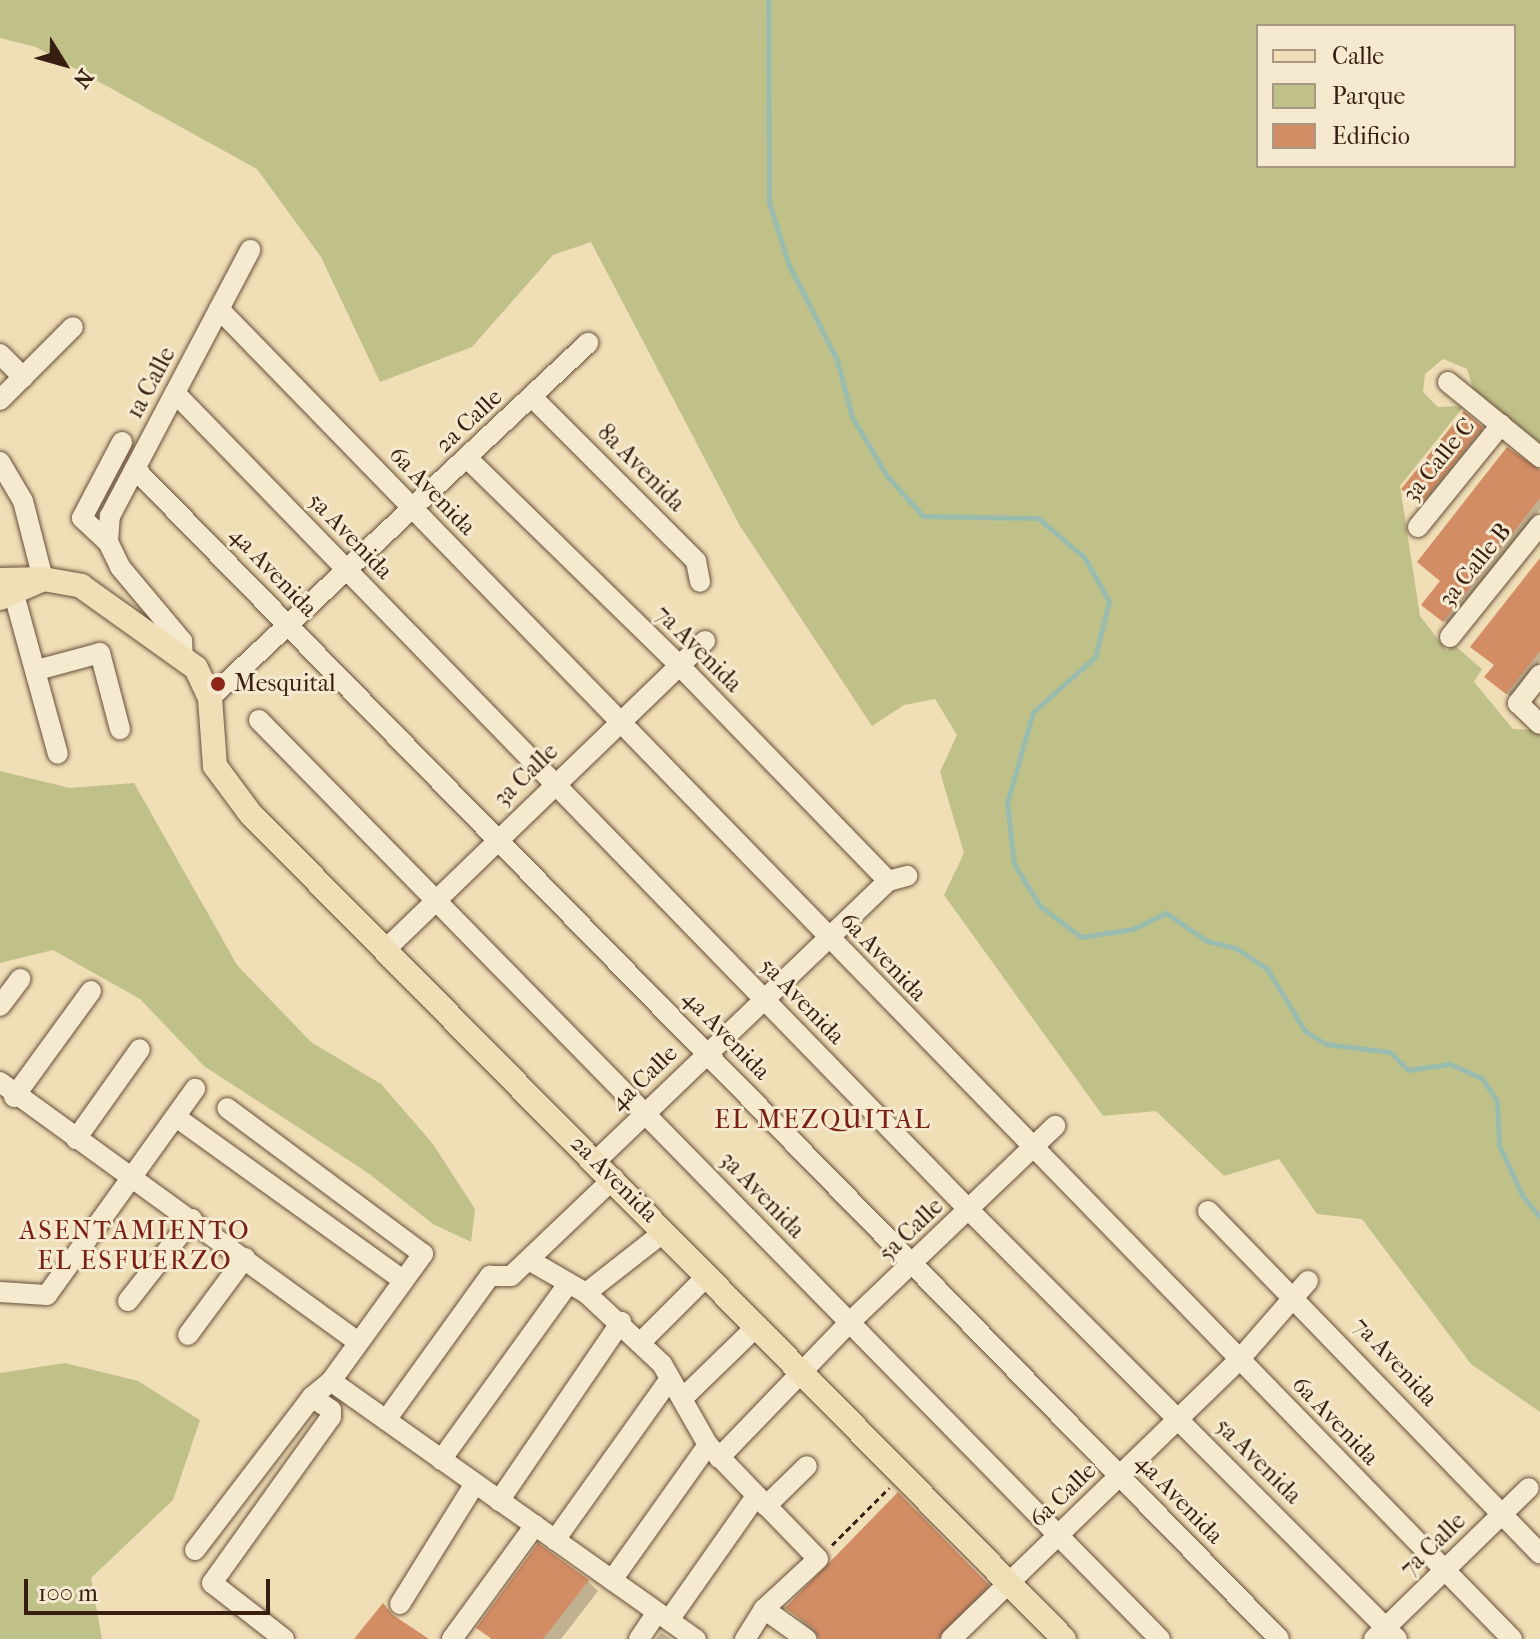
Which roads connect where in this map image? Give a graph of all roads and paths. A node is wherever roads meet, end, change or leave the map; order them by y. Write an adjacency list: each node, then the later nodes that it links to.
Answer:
1 (250, 250): 2 (street, 1a Calle)
2 (219, 309): 8 (street, 1a Calle); 17 (street, 6a Avenida)
3 (73, 327): 6 (street)
4 (588, 343): 9 (street, 2a Calle)
5 (0, 354): 6 (street)
6 (23, 377): 10 (street)
7 (1448, 382): 11 (street)
8 (175, 393): 16 (street, 1a Calle); 21 (street, 5a Avenida)
9 (532, 397): 14 (street, 2a Calle); 23 (street, 8a Avenida)
10 (0, 400)
11 (1501, 425): 13 (street); 19 (street, 3a Calle C)
12 (122, 442): 20 (street)
13 (1540, 457)
14 (467, 458): 17 (street, 2a Calle); 29 (street, 7a Avenida)
15 (0, 462): 22 (street)
16 (135, 469): 20 (street, 1a Calle); 25 (street, 4a Avenida)
17 (414, 509): 21 (street, 2a Calle); 34 (street, 6a Avenida)
18 (1540, 525): 26 (street, 3a Calle B)
19 (1418, 527)
20 (108, 542): 28 (street)
21 (349, 571): 25 (street, 2a Calle); 38 (street, 5a Avenida)
22 (43, 579): 24 (main road); 28 (main road)
23 (700, 582)
24 (6, 588): 30 (street)
25 (290, 627): 32 (street, 2a Calle); 39 (street, 4a Avenida)
26 (1450, 637)
27 (705, 641): 29 (street, 3a Calle)
28 (183, 658): 32 (main road)
29 (678, 664): 34 (street, 3a Calle); 40 (street, 7a Avenida)
30 (37, 670): 36 (street); 37 (street)
31 (1540, 675): 35 (street)
32 (210, 698): 43 (main road, 2a Avenida)
33 (259, 720): 41 (street, 3a Avenida)
34 (619, 721): 38 (street, 3a Calle); 42 (street, 6a Avenida)
35 (1540, 724)
36 (120, 729)
37 (58, 754)
38 (555, 783): 39 (street, 3a Calle); 46 (street, 5a Avenida)
39 (497, 839): 41 (street, 3a Calle); 49 (street, 4a Avenida)
40 (897, 878): 42 (street, 4a Calle)
41 (436, 901): 43 (street, 3a Calle); 53 (street, 3a Avenida)
42 (828, 937): 46 (street, 4a Calle); 57 (street, 6a Avenida)
43 (385, 950): 58 (main road, 2a Avenida)
44 (20, 979): 47 (street)
45 (91, 991): 50 (street)
46 (764, 998): 49 (street, 4a Calle); 61 (street, 5a Avenida)
47 (0, 1006)
48 (140, 1049): 56 (street)
49 (707, 1053): 53 (street, 4a Calle); 67 (street, 4a Avenida)
50 (7, 1089): 56 (street)
51 (195, 1089): 54 (street)
52 (227, 1108): 69 (street)
53 (645, 1113): 58 (street, 4a Calle); 75 (street, 3a Avenida)
54 (176, 1117): 60 (street); 69 (street)
55 (1055, 1126): 57 (street, 5a Calle)
56 (76, 1139): 60 (street)
57 (1033, 1149): 61 (street, 5a Calle); 80 (street, 6a Avenida)
58 (596, 1161): 59 (main road, 2a Avenida)
59 (614, 1178): 64 (main road, 2a Avenida); 66 (street)
60 (132, 1180): 63 (street); 72 (street)
61 (969, 1210): 67 (street, 5a Calle); 86 (street, 5a Avenida)
62 (1208, 1211): 71 (street, 7a Avenida)
63 (192, 1219): 65 (street); 73 (street)
64 (665, 1231): 68 (main road, 2a Avenida); 70 (street)
65 (245, 1258): 77 (street); 78 (street)
66 (529, 1260): 70 (street); 87 (street)
67 (914, 1265): 75 (street, 5a Calle); 92 (street, 4a Avenida)
68 (708, 1275): 76 (main road, 2a Avenida); 79 (street)
69 (403, 1280): 78 (street)
70 (577, 1289): 74 (street); 89 (street)
71 (1303, 1289): 80 (street, 6a Calle); 97 (street, 7a Avenida)
72 (0, 1292)
73 (128, 1301)
74 (621, 1322): 79 (street); 95 (street)
75 (850, 1322): 81 (street, 5a Calle); 99 (street, 3a Avenida)
76 (758, 1325): 81 (main road, 2a Avenida); 85 (street)
77 (188, 1335)
78 (357, 1341): 83 (street)
79 (640, 1343): 82 (street)
80 (1239, 1360): 86 (street, 6a Calle); 104 (street, 6a Avenida)
81 (804, 1372): 88 (street, 5a Calle); 91 (main road, 2a Avenida)
82 (670, 1379): 85 (street); 100 (street)
83 (331, 1381): 84 (street); 87 (street)
84 (312, 1397): 101 (street); 112 (street)
85 (684, 1397): 88 (street)
86 (1179, 1418): 92 (street, 6a Calle); 110 (street, 5a Avenida)
87 (386, 1420): 89 (street)
88 (713, 1452): 96 (street); 105 (street, 5a Calle)
89 (441, 1460): 93 (street)
90 (807, 1466): 96 (street)
91 (903, 1475): 103 (path); 106 (main road, 2a Avenida)
92 (1120, 1476): 99 (street, 6a Calle); 120 (street, 4a Avenida)
93 (474, 1485): 95 (street); 107 (street)
94 (1529, 1488): 97 (street, 7a Calle)
95 (499, 1501): 98 (street)
96 (760, 1502): 103 (street); 109 (street)
97 (1502, 1514): 102 (street, 7a Avenida); 104 (street, 7a Calle)
98 (535, 1525): 100 (street); 113 (street)
99 (1058, 1535): 106 (street, 6a Calle); 119 (street, 3a Avenida)
100 (555, 1540): 105 (street)
101 (195, 1550)
102 (1540, 1553)
103 (818, 1559): 108 (street)
104 (1445, 1569): 110 (street, 7a Calle); 121 (street, 6a Avenida)
105 (612, 1580): 109 (street)
106 (1009, 1585): 111 (main road, 2a Avenida); 118 (street, 6a Calle)
107 (400, 1604)
108 (764, 1609): 116 (street); 117 (street)
109 (663, 1616): 114 (street); 115 (street)
110 (1385, 1635)
111 (1062, 1638)
112 (284, 1639)
113 (452, 1639)
114 (639, 1639)
115 (696, 1639)
116 (745, 1639)
117 (806, 1639)
118 (951, 1639)
119 (1160, 1639)
120 (1279, 1639)
121 (1512, 1639)

